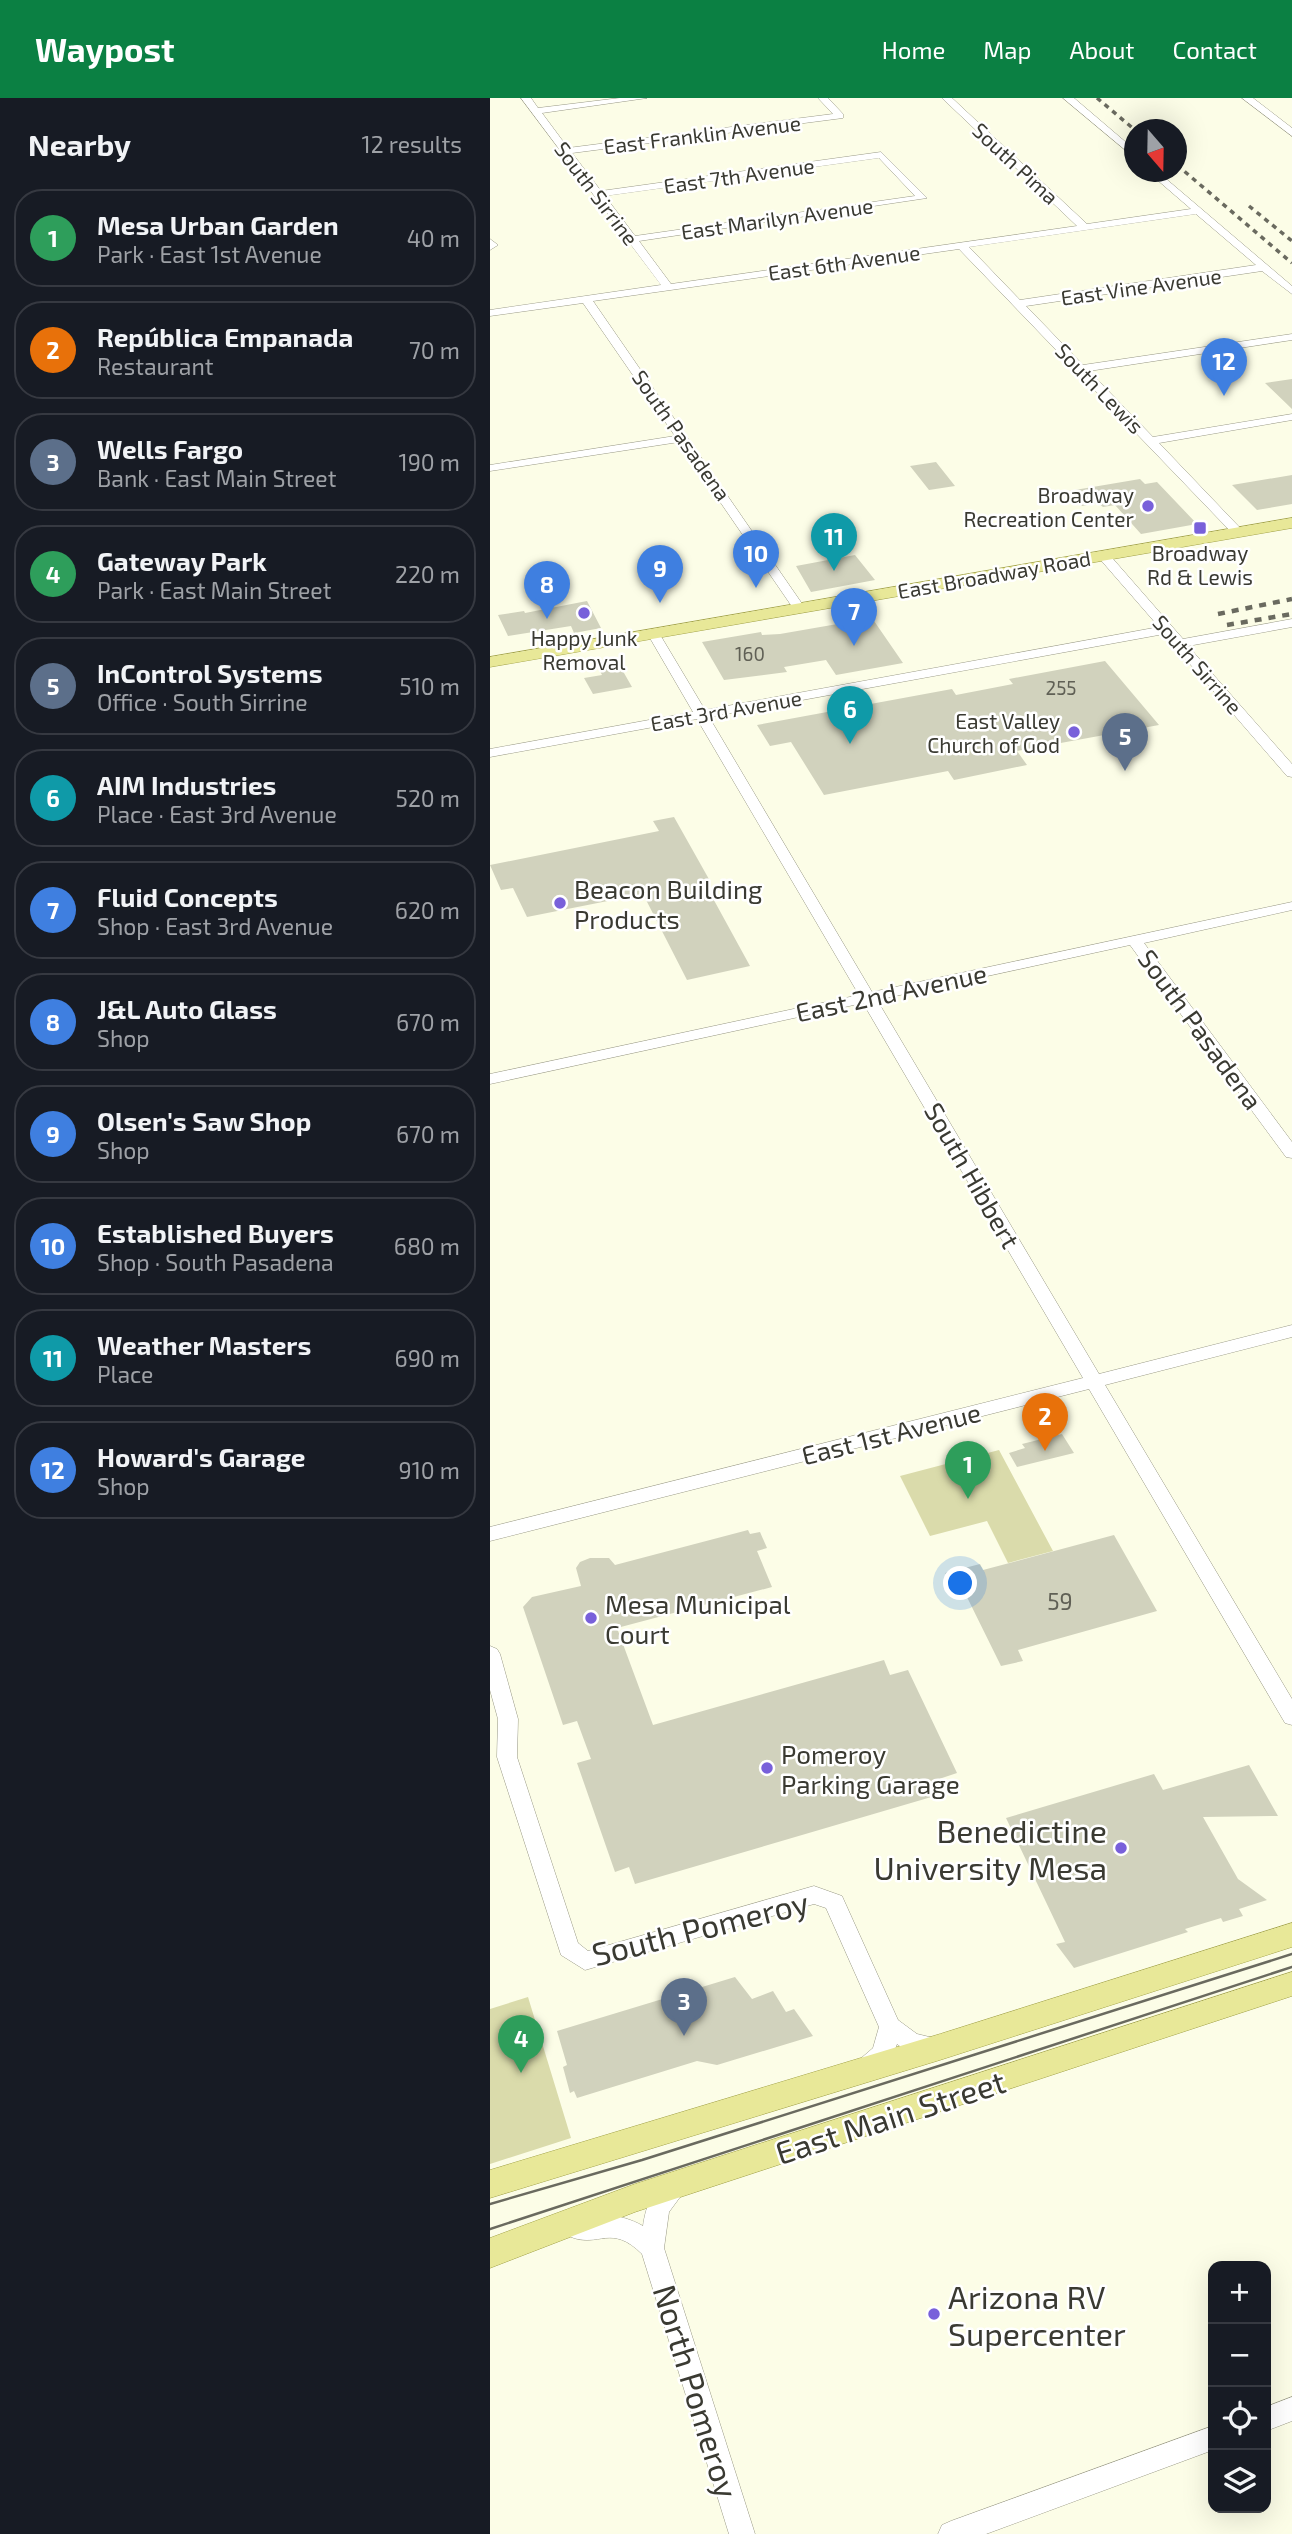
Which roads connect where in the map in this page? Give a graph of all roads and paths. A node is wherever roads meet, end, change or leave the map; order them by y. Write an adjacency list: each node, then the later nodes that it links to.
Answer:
1 (526, 98): 7 (street, South Sirrine)
2 (642, 98): 7 (street)
3 (823, 98): 10 (street, East Franklin Avenue)
4 (947, 98): 15 (street, South Pima)
5 (1069, 98): 9 (street)
6 (1247, 98): 8 (street)
7 (536, 111): 10 (street, South Sirrine)
8 (1292, 133)
9 (1124, 146)
10 (565, 151): 12 (street, South Sirrine)
11 (1165, 182): 14 (street)
12 (597, 194): 13 (street, East 7th Avenue); 16 (street, South Sirrine)
13 (922, 198): 16 (street, East Marilyn Avenue)
14 (1199, 211): 15 (street, East 6th Avenue); 20 (street)
15 (1085, 228): 18 (street, East 6th Avenue)
16 (632, 239): 21 (street, South Sirrine)
17 (490, 242): 19 (street)
18 (961, 245): 21 (street, East 6th Avenue); 24 (street, South Lewis)
19 (490, 247)
20 (1265, 268): 22 (street); 24 (street, East Vine Avenue)
21 (668, 287): 23 (street, East 6th Avenue)
22 (1292, 291)
23 (586, 299): 25 (street, East 6th Avenue); 29 (street, South Pasadena)
24 (1018, 304): 27 (street, South Lewis)
25 (490, 313)
26 (1292, 337): 27 (street)
27 (1082, 369): 30 (street, South Lewis)
28 (1292, 417): 30 (street)
29 (684, 438): 31 (street); 35 (street, South Pasadena)
30 (1150, 441): 33 (street, South Lewis)
31 (490, 468)
32 (1292, 523): 33 (main road, East Broadway Road)
33 (1238, 532): 34 (main road, East Broadway Road)
34 (1103, 555): 35 (main road, East Broadway Road); 37 (street, South Sirrine)
35 (799, 608): 38 (main road, East Broadway Road)
36 (1292, 623): 39 (street)
37 (1169, 629): 39 (street, South Sirrine); 41 (street, East 3rd Avenue)
38 (653, 633): 40 (main road, East Broadway Road); 41 (street, South Hibbert)
39 (1181, 643): 43 (street, South Sirrine)
40 (490, 662)
41 (702, 715): 42 (street, East 3rd Avenue); 46 (street, South Hibbert)
42 (490, 753)
43 (1292, 773)
44 (1292, 906): 45 (street, East 2nd Avenue)
45 (1134, 940): 46 (street, East 2nd Avenue); 48 (street, South Pasadena)
46 (869, 997): 47 (street, East 2nd Avenue); 50 (street, South Hibbert)
47 (490, 1079)
48 (1292, 1153)
49 (1292, 1331): 50 (street, East 1st Avenue)
50 (1093, 1381): 51 (street, East 1st Avenue); 53 (street, South Hibbert)
51 (490, 1534)
52 (490, 1654): 56 (street, South Pomeroy)
53 (1292, 1717)
54 (1292, 1935): 57 (main road, East Main Street)
55 (1292, 1984): 59 (main road, East Main Street)
56 (890, 2027): 57 (street); 58 (street)
57 (940, 2047): 58 (main road, East Main Street)
58 (860, 2072): 60 (main road, East Main Street)
59 (683, 2182): 61 (main road, East Main Street); 62 (street, North Pomeroy)
60 (490, 2184)
61 (527, 2241): 62 (street, North Pomeroy); 63 (main road, East Main Street)
62 (652, 2248): 67 (street, North Pomeroy)
63 (490, 2253)
64 (1292, 2409): 65 (street)
65 (1271, 2416)
66 (1208, 2440): 68 (street)
67 (743, 2534)
68 (951, 2534)

